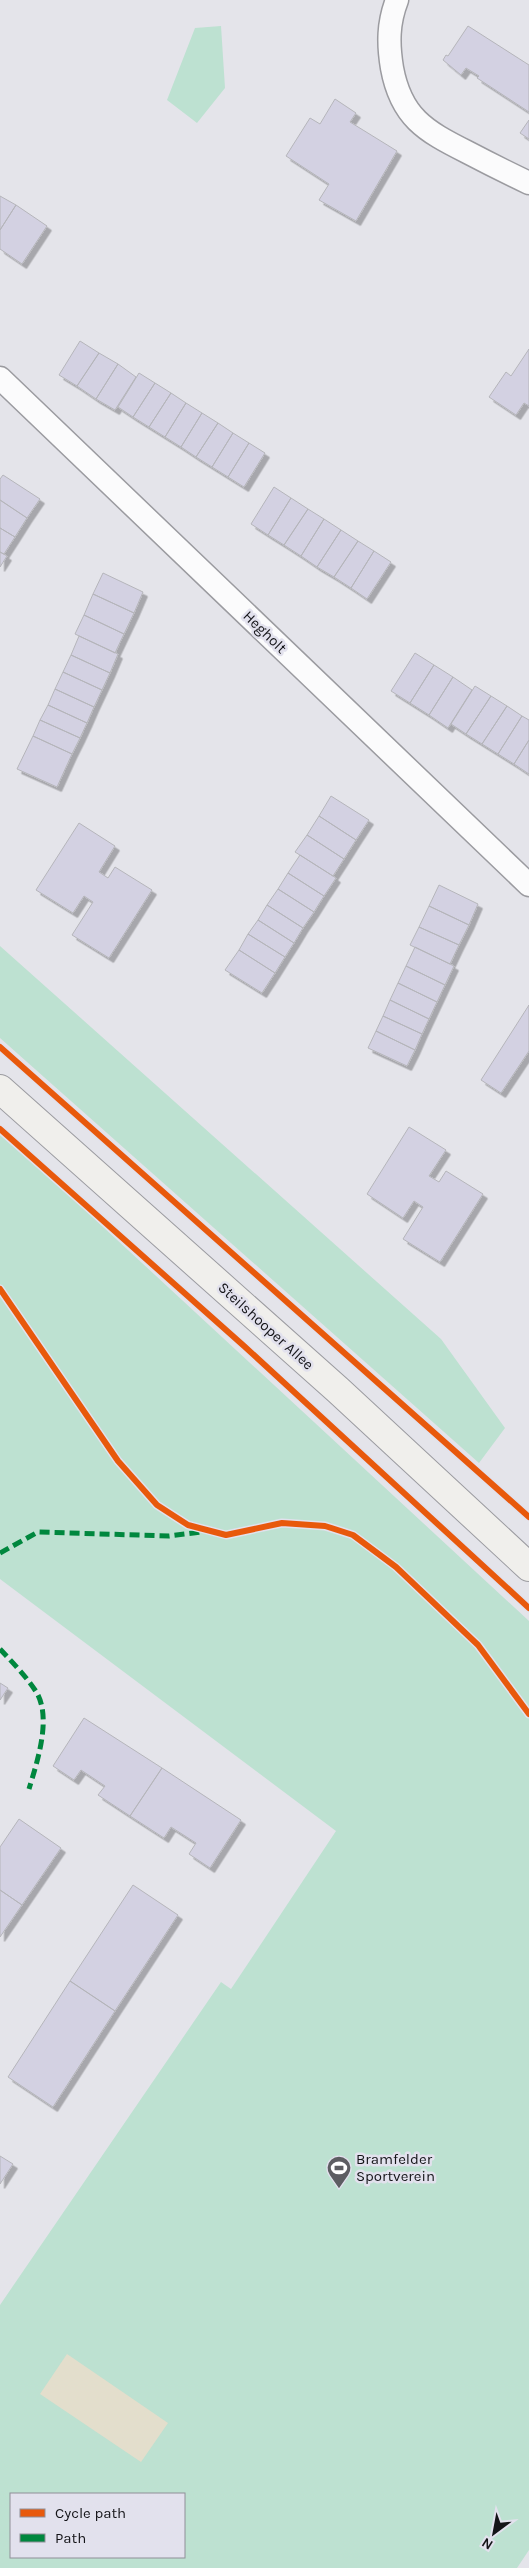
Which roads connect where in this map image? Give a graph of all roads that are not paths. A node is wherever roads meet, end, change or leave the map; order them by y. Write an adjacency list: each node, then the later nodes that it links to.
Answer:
1 (397, 0): 2 (street)
2 (529, 183)
3 (0, 378): 4 (street, Hegholt)
4 (529, 885)
5 (0, 1089): 6 (main road, Steilshooper Allee)
6 (529, 1567)

